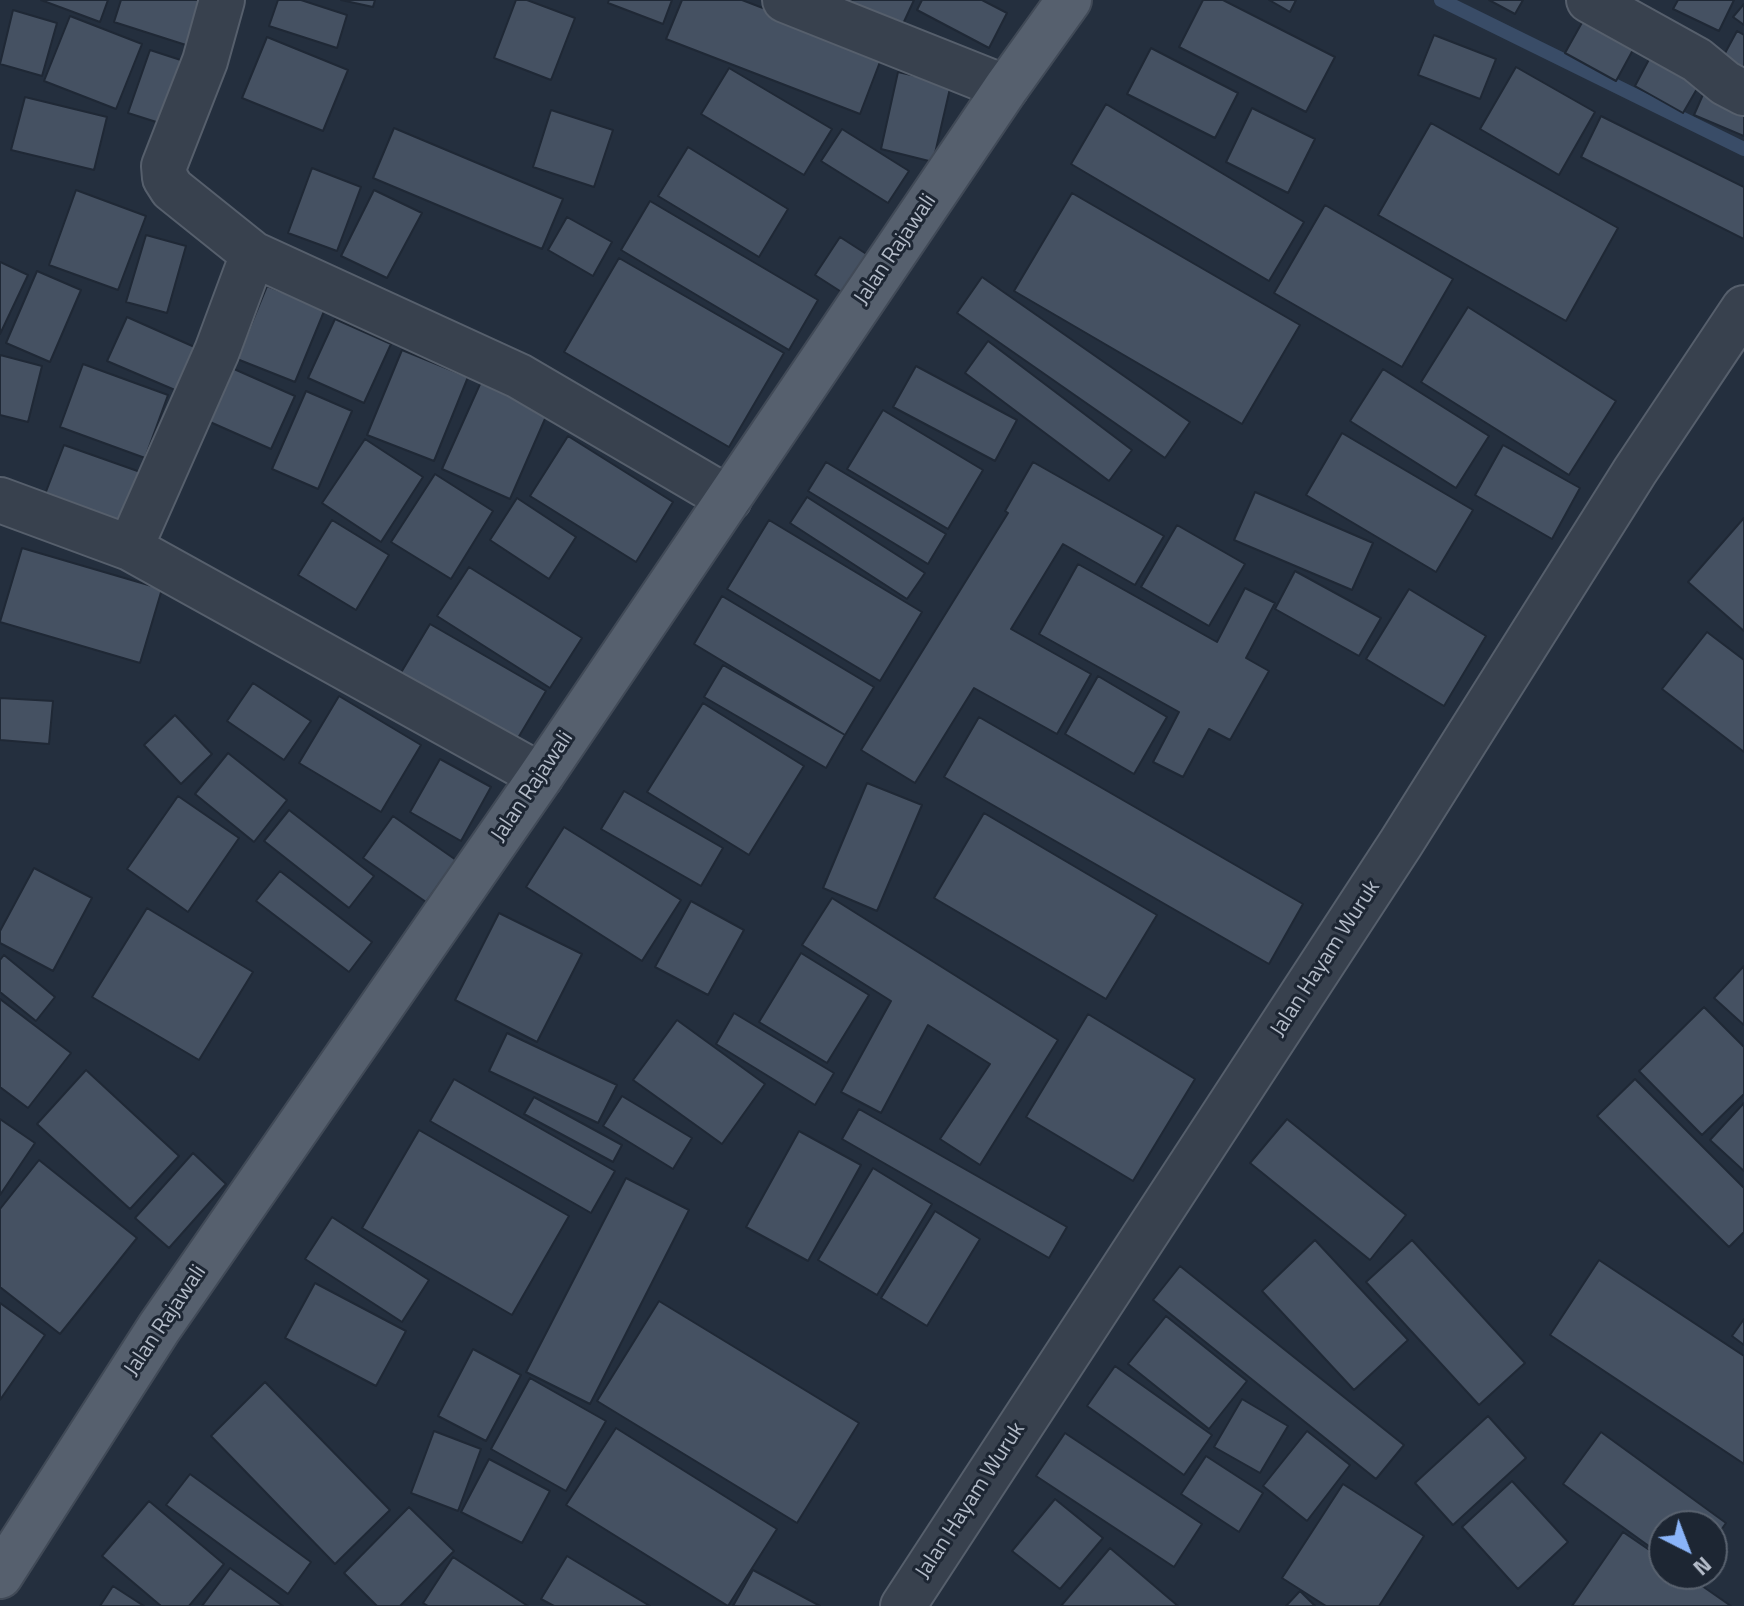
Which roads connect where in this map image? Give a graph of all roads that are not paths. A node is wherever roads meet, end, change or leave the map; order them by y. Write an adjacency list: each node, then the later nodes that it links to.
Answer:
1 (222, 0): 7 (street)
2 (785, 0): 5 (street)
3 (1069, 0): 5 (main road, Jalan Rajawali)
4 (1589, 0): 6 (street)
5 (1006, 88): 9 (main road, Jalan Rajawali)
6 (1744, 93)
7 (253, 254): 9 (street); 11 (street)
8 (1744, 308): 14 (street, Jalan Hayam Wuruk)
9 (729, 499): 12 (main road, Jalan Rajawali)
10 (0, 500): 11 (street)
11 (130, 548): 12 (street)
12 (541, 776): 13 (main road, Jalan Rajawali)
13 (0, 1576)
14 (903, 1606)

